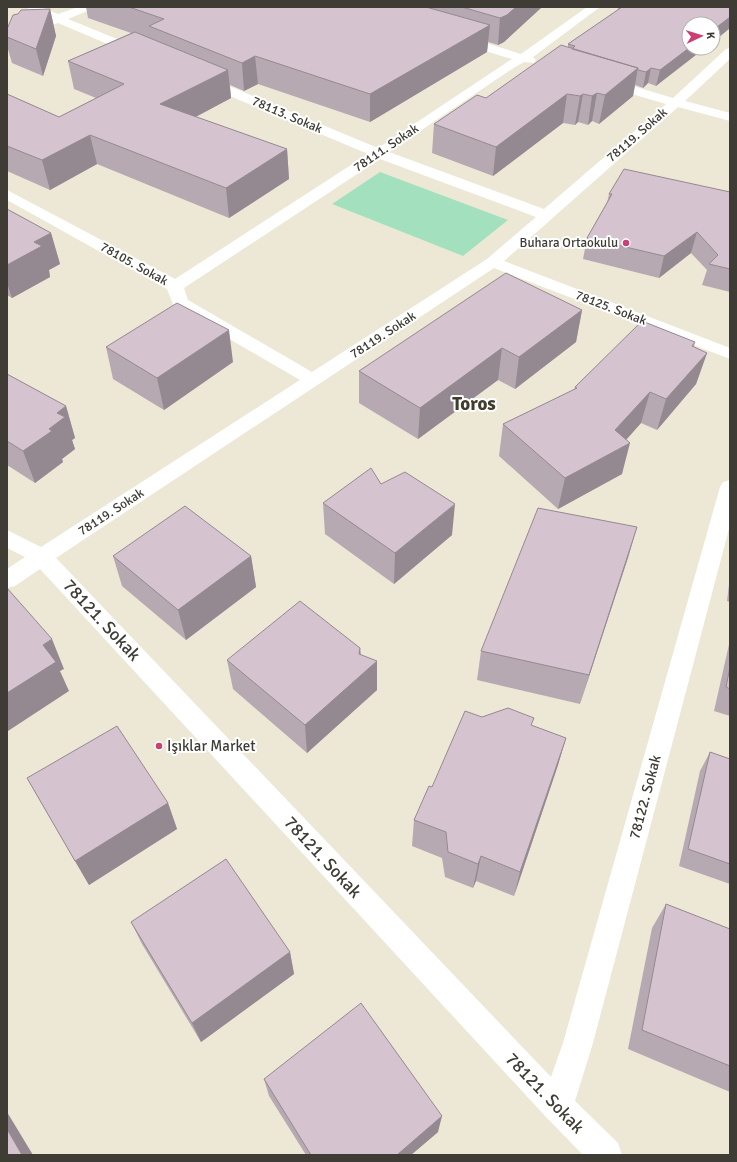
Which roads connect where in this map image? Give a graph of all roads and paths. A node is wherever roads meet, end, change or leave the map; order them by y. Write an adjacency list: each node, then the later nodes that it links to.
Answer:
1 (31, 7): 4 (street)
2 (88, 7): 4 (street)
3 (594, 7): 8 (street, 78111. Sokak)
4 (59, 19): 6 (street); 9 (street)
5 (449, 36): 8 (street)
6 (7, 38)
7 (730, 52): 13 (street, 78119. Sokak)
8 (522, 58): 10 (street); 15 (street, 78111. Sokak)
9 (153, 59)
10 (544, 64)
11 (190, 74): 15 (street, 78113. Sokak)
12 (590, 78): 13 (street)
13 (676, 102): 14 (street); 17 (street, 78119. Sokak)
14 (730, 117)
15 (378, 153): 17 (street, 78113. Sokak); 19 (street, 78111. Sokak)
16 (7, 194): 19 (street, 78105. Sokak)
17 (545, 215): 18 (street, 78119. Sokak)
18 (493, 262): 20 (street, 78125. Sokak); 21 (street, 78119. Sokak)
19 (175, 286): 21 (street, 78105. Sokak)
20 (730, 354)
21 (313, 380): 24 (street, 78119. Sokak)
22 (730, 487): 26 (street, 78122. Sokak)
23 (7, 538): 24 (street, 78121. Sokak)
24 (42, 557): 25 (street, 78119. Sokak); 26 (street, 78121. Sokak)
25 (7, 580)
26 (557, 1106): 27 (street, 78121. Sokak)
27 (606, 1155)

